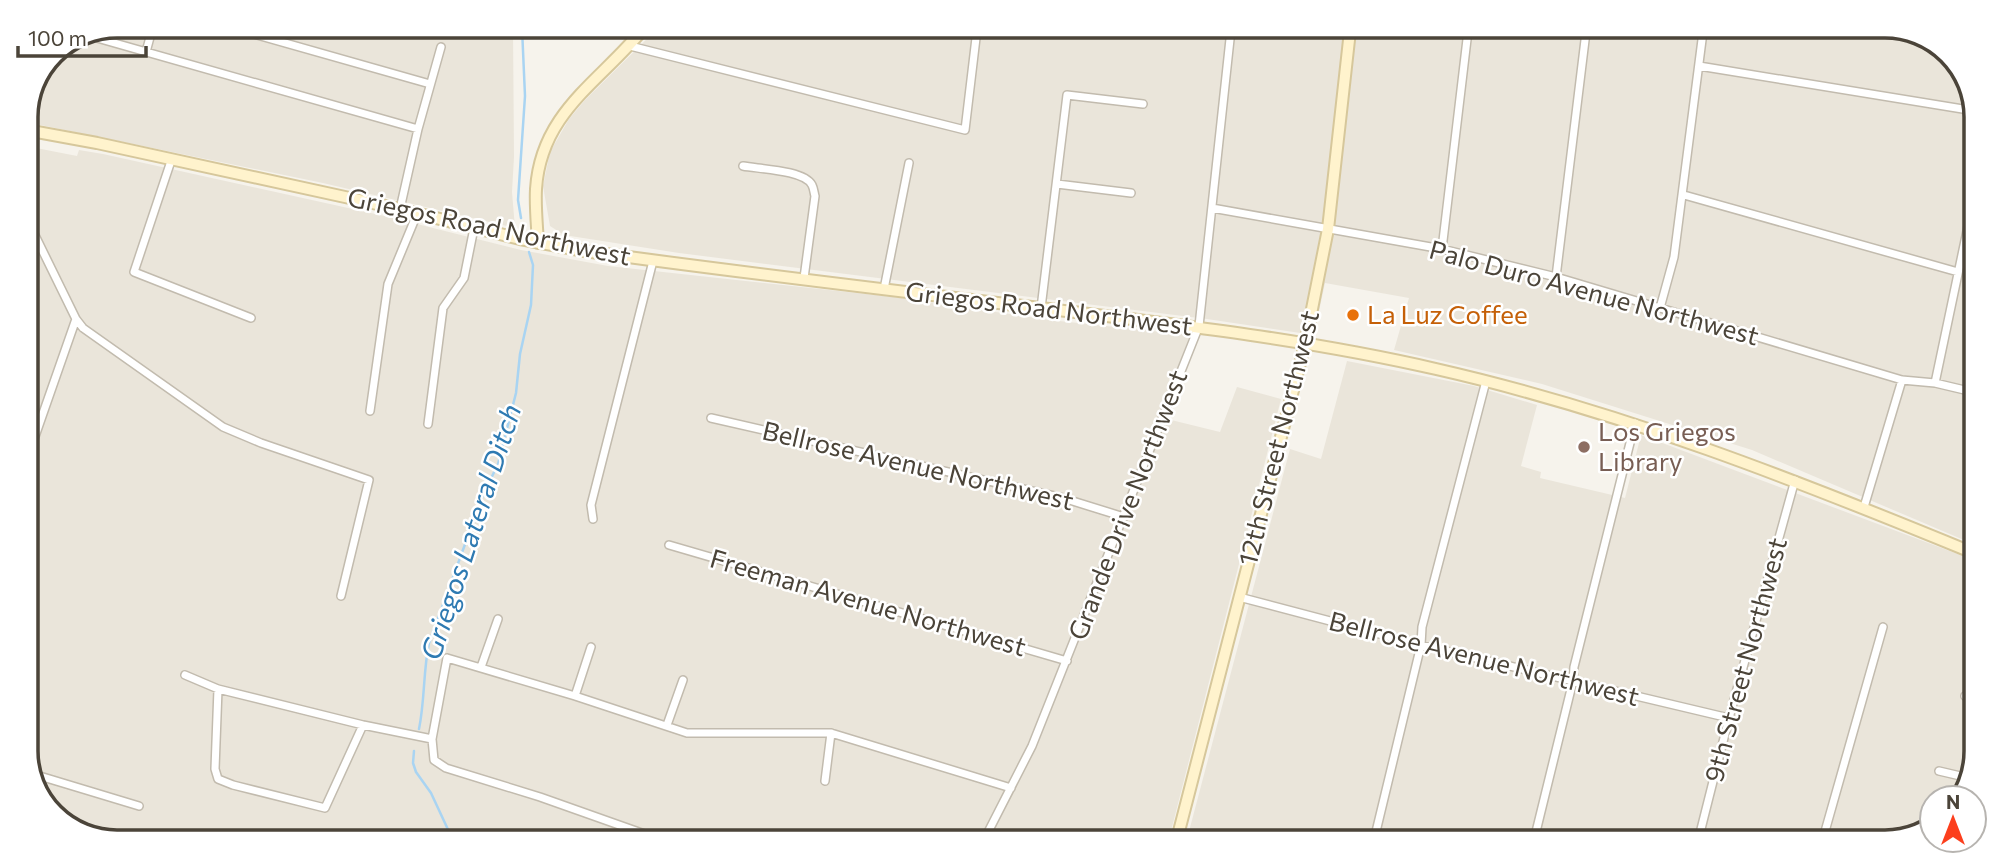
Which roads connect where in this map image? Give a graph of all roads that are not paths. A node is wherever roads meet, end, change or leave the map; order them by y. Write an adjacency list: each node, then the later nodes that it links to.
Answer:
1 (150, 38): 13 (street)
2 (268, 38): 15 (street)
3 (636, 38): 11 (main road)
4 (976, 38): 11 (street)
5 (1230, 38): 26 (street, Grande Drive Northwest)
6 (1349, 38): 30 (main road, 12th Street Northwest)
7 (1467, 38): 33 (street)
8 (1585, 38): 37 (street)
9 (1702, 38): 14 (street)
10 (103, 40): 13 (street)
11 (630, 46): 32 (main road)
12 (441, 47): 15 (street)
13 (146, 52): 18 (street)
14 (1699, 66): 17 (street); 25 (street)
15 (430, 84): 18 (street)
16 (1143, 104): 23 (street)
17 (1963, 109)
18 (418, 129): 27 (street)
19 (39, 135): 20 (main road, Griegos Road Northwest)
20 (172, 160): 27 (main road, Griegos Road Northwest); 42 (street)
21 (909, 163): 39 (street)
22 (743, 166): 38 (street)
23 (1057, 184): 24 (street); 40 (street)
24 (1131, 193)
25 (1684, 195): 36 (street); 41 (street)
26 (1212, 208): 30 (street, Palo Duro Avenue Northwest); 44 (street, Grande Drive Northwest)
27 (400, 209): 28 (main road, Griegos Road Northwest)
28 (417, 214): 29 (main road, Griegos Road Northwest); 50 (street)
29 (474, 228): 32 (main road, Griegos Road Northwest); 53 (street)
30 (1328, 229): 33 (street, Palo Duro Avenue Northwest); 45 (main road, 12th Street Northwest)
31 (39, 243): 43 (street)
32 (538, 243): 35 (main road, Griegos Road Northwest)
33 (1442, 248): 37 (street, Palo Duro Avenue Northwest)
34 (1963, 248): 36 (street)
35 (653, 261): 38 (main road, Griegos Road Northwest); 58 (street)
36 (1958, 272): 48 (street)
37 (1556, 277): 41 (street, Palo Duro Avenue Northwest)
38 (804, 278): 39 (main road, Griegos Road Northwest)
39 (884, 289): 40 (main road, Griegos Road Northwest)
40 (1041, 308): 44 (main road, Griegos Road Northwest)
41 (1660, 308): 46 (street, Palo Duro Avenue Northwest)
42 (251, 318)
43 (76, 319): 54 (street); 61 (street)
44 (1199, 326): 45 (main road, Griegos Road Northwest); 57 (street, Grande Drive Northwest)
45 (1305, 344): 47 (main road, Griegos Road Northwest); 62 (main road, 12th Street Northwest)
46 (1902, 380): 48 (street, Palo Duro Avenue Northwest); 56 (street)
47 (1486, 381): 52 (main road, Griegos Road Northwest); 65 (street)
48 (1935, 383): 49 (street, Palo Duro Avenue Northwest)
49 (1963, 390)
50 (370, 411)
51 (711, 418): 57 (street, Bellrose Avenue Northwest)
52 (1635, 423): 55 (main road, Griegos Road Northwest); 71 (street)
53 (428, 424)
54 (39, 425)
55 (1795, 480): 56 (main road, Griegos Road Northwest); 74 (street, 9th Street Northwest)
56 (1864, 507): 60 (main road, Griegos Road Northwest)
57 (1124, 517): 67 (street, Grande Drive Northwest)
58 (593, 519)
59 (669, 545): 67 (street, Freeman Avenue Northwest)
60 (1964, 549)
61 (341, 596)
62 (1239, 597): 65 (street, Bellrose Avenue Northwest); 87 (main road, 12th Street Northwest)
63 (498, 619): 68 (street)
64 (1883, 627): 91 (street)
65 (1420, 645): 71 (street, Bellrose Avenue Northwest); 88 (street)
66 (591, 647): 73 (street)
67 (1067, 662): 83 (street, Grande Drive Northwest)
68 (481, 667): 73 (street); 78 (street)
69 (185, 676): 72 (street)
70 (683, 680): 76 (street)
71 (1573, 681): 74 (street, Bellrose Avenue Northwest); 89 (street)
72 (218, 690): 75 (street); 75 (street)
73 (575, 696): 76 (street)
74 (1729, 718): 90 (street, 9th Street Northwest)
75 (363, 725): 78 (street)
76 (667, 725): 77 (street)
77 (831, 733): 82 (street); 83 (street)
78 (432, 739): 85 (street)
79 (1939, 771): 80 (street)
80 (1959, 776)
81 (44, 777): 84 (street)
82 (825, 781)
83 (1011, 789): 86 (street, Grande Drive Northwest)
84 (139, 806)
85 (632, 830)
86 (991, 830)
87 (1179, 830)
88 (1376, 830)
89 (1536, 830)
90 (1701, 830)
91 (1825, 830)

